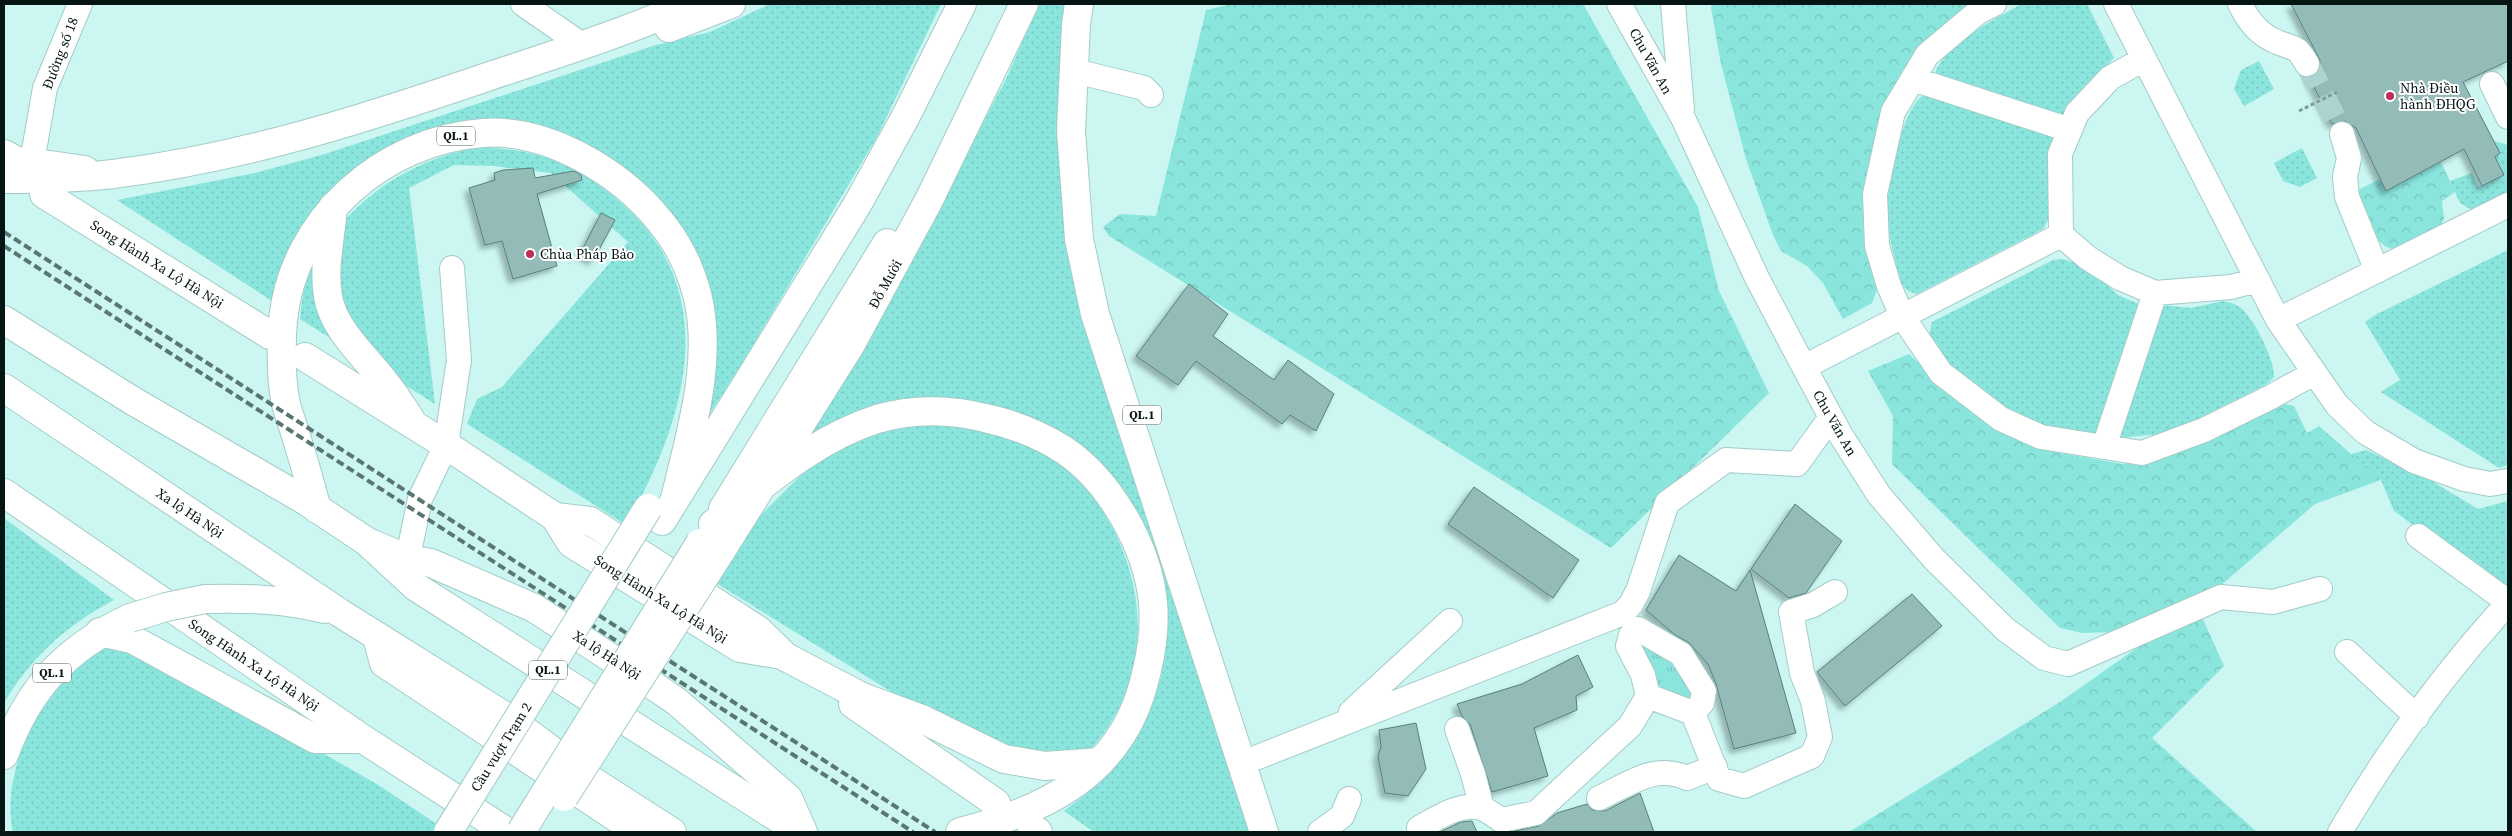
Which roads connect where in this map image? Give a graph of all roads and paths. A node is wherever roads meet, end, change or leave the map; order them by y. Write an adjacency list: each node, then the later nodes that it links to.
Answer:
1 (80, 4): 29 (street, Đường số 18)
2 (523, 4): 15 (street)
3 (688, 4): 15 (main road)
4 (731, 4): 32 (main road)
5 (962, 4): 56 (main road, QL.1)
6 (1011, 4): 58 (main road, Đỗ Mười)
7 (1024, 4): 53 (main road, Đỗ Mười)
8 (1079, 4): 85 (main road, QL.1)
9 (1092, 4): 18 (main road, QL.1)
10 (1619, 4): 25 (street, Chu Văn An)
11 (1673, 4): 25 (street, Chu Văn An)
12 (1994, 4): 19 (street)
13 (2116, 4): 16 (street)
14 (2240, 4): 17 (street)
15 (582, 45): 30 (main road)
16 (2144, 59): 26 (street); 38 (street)
17 (2307, 64)
18 (1086, 74): 22 (street); 78 (main road, QL.1)
19 (1913, 79): 26 (street); 40 (street)
20 (2492, 84): 24 (street)
21 (2337, 92): 23 (path)
22 (1151, 94)
23 (2299, 111)
24 (2508, 116)
25 (1683, 118): 45 (street, Chu Văn An)
26 (2070, 130): 35 (street)
27 (2342, 134): 37 (street)
28 (4, 154): 29 (main road)
29 (32, 162): 30 (main road)
30 (114, 174): 32 (main road)
31 (4, 180): 32 (main road)
32 (54, 186): 43 (main road, Song Hành Xa Lộ Hà Nội)
33 (2508, 205): 37 (street)
34 (333, 207): 49 (main road); 55 (main road, QL.1); 56 (main road, QL.1)
35 (2061, 235): 39 (street); 40 (street)
36 (452, 268): 50 (street)
37 (2377, 271): 42 (street)
38 (2258, 280): 39 (street); 42 (street)
39 (2155, 293): 51 (street)
40 (1902, 316): 45 (street); 51 (street)
41 (4, 320): 55 (main road, Xa lộ Hà Nội)
42 (2278, 320): 46 (street)
43 (270, 335)
44 (305, 357): 49 (main road, Song Hành Xa Lộ Hà Nội)
45 (1804, 367): 48 (street, Chu Văn An)
46 (2314, 373): 51 (street); 52 (street)
47 (4, 388): 63 (main road, Xa lộ Hà Nội)
48 (1831, 418): 60 (street, Chu Văn An); 65 (street)
49 (418, 429): 50 (main road, Song Hành Xa Lộ Hà Nội)
50 (446, 445): 59 (street); 70 (main road, Song Hành Xa Lộ Hà Nội)
51 (2104, 447)
52 (2508, 481)
53 (760, 487): 58 (main road, Đỗ Mười); 79 (main road)
54 (4, 493): 76 (main road, Song Hành Xa Lộ Hà Nội)
55 (317, 509): 59 (main road, Xa lộ Hà Nội)
56 (662, 509): 87 (main road, Cầu vượt Trạm 2 / QL.1, bridge); 88 (main road, Cầu vượt Trạm 2 / QL.1)
57 (2418, 536): 62 (street)
58 (711, 539): 90 (main road, bridge); 91 (main road, bridge)
59 (406, 567): 94 (main road, Xa lộ Hà Nội); 94 (main road, Xa lộ Hà Nội)
60 (2320, 589)
61 (1835, 592): 80 (street)
62 (2508, 603): 73 (street)
63 (340, 613): 66 (main road, QL.1, bridge); 68 (main road, Xa lộ Hà Nội / QL.1)
64 (1450, 621): 74 (street)
65 (1601, 623): 67 (street); 74 (street)
66 (100, 632): 76 (main road); 77 (main road, QL.1)
67 (1631, 634): 71 (street); 72 (street)
68 (377, 637): 92 (main road); 93 (main road, Xa lộ Hà Nội / QL.1)
69 (2347, 652): 73 (street)
70 (782, 655): 79 (main road); 83 (main road, Song Hành Xa Lộ Hà Nội)
71 (1648, 696): 72 (street); 84 (street)
72 (1693, 713): 80 (street)
73 (2417, 717): 98 (street)
74 (1339, 723): 78 (street)
75 (1457, 729): 84 (street)
76 (363, 739): 89 (main road, Song Hành Xa Lộ Hà Nội)
77 (4, 755)
78 (1258, 757): 85 (main road, QL.1)
79 (1100, 762): 95 (main road)
80 (1715, 767): 82 (street)
81 (1348, 798): 96 (street)
82 (1599, 798)
83 (996, 803)
84 (1477, 808): 86 (street); 97 (street)
85 (1261, 823)
86 (1419, 828)
87 (448, 832)
88 (470, 832)
89 (507, 832)
90 (520, 832)
91 (542, 832)
92 (638, 832)
93 (672, 832)
94 (801, 832)
95 (960, 832)
96 (1320, 832)
97 (1486, 832)
98 (2340, 832)

